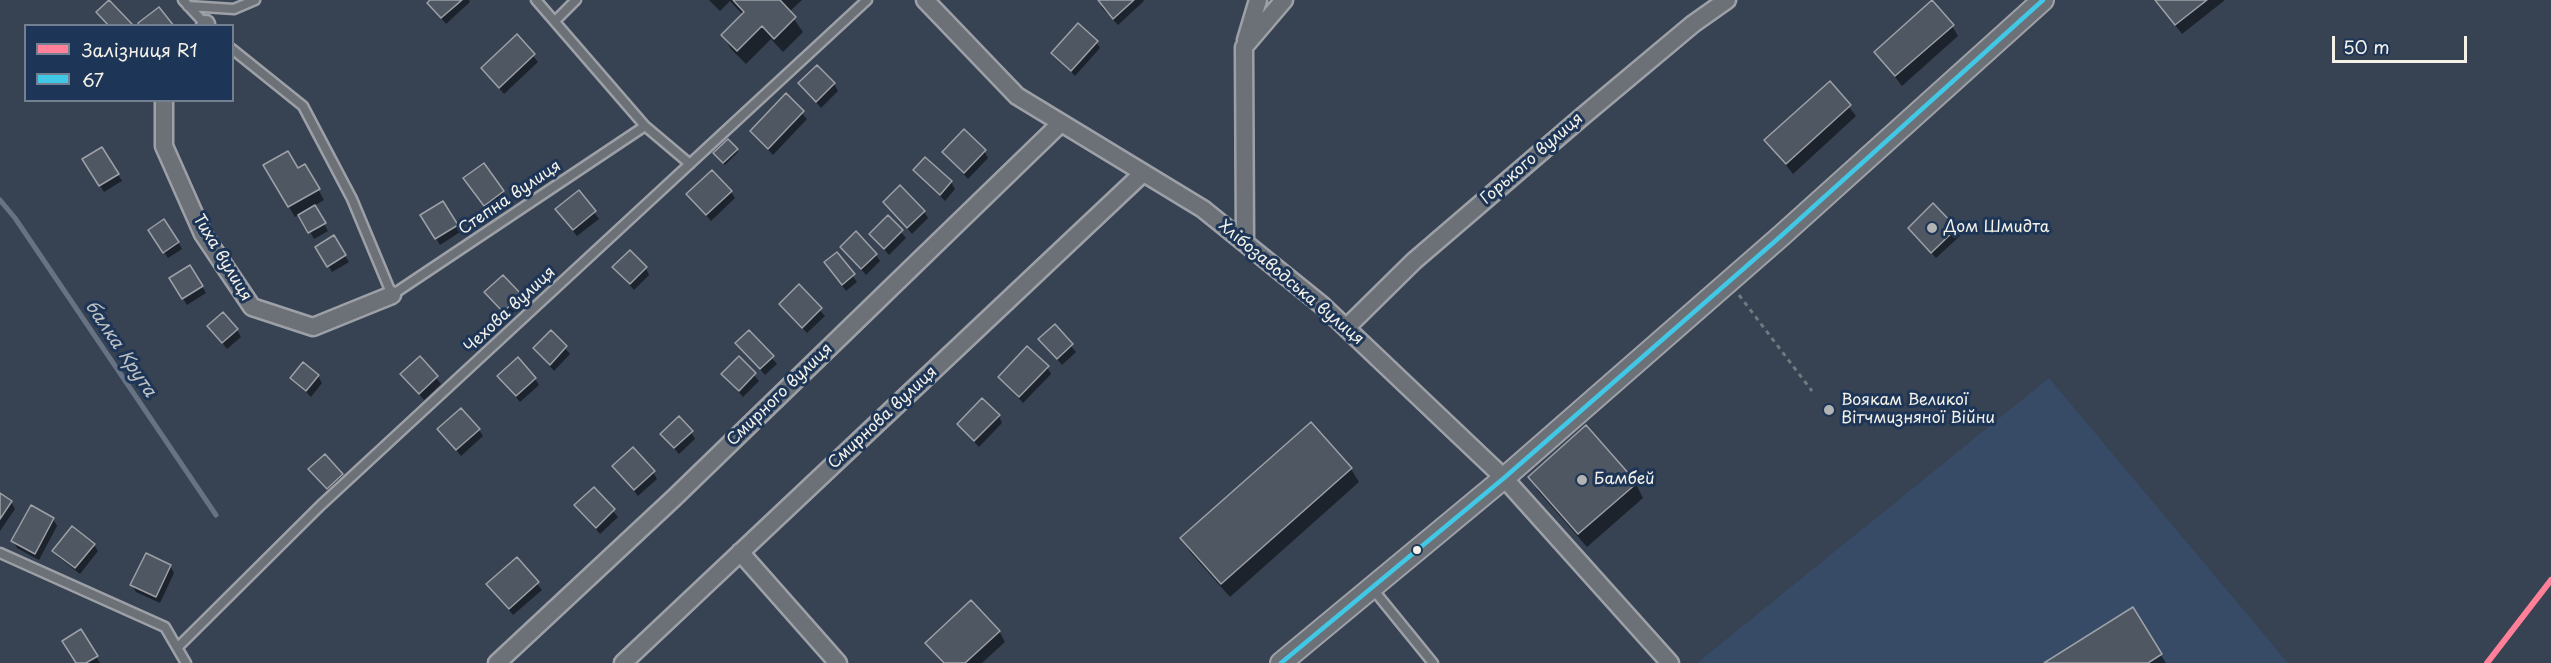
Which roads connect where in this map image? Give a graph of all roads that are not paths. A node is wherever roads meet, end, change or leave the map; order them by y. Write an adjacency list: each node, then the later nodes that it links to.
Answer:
1 (255, 0): 10 (lane)
2 (536, 0): 11 (lane)
3 (576, 0): 11 (lane)
4 (867, 0): 18 (lane, Чехова вулиця)
5 (925, 0): 16 (street, Хлібозаводська вулиця)
6 (1258, 0): 13 (street)
7 (1284, 0): 13 (street)
8 (1727, 0): 22 (street, Горького вулиця)
9 (2043, 0): 23 (street)
10 (185, 3): 12 (lane)
11 (555, 21): 17 (lane)
12 (205, 24)
13 (1244, 47): 20 (street)
14 (234, 51): 21 (lane)
15 (164, 102): 21 (street, Тиха вулиця)
16 (1061, 123): 19 (street, Хлібозаводська вулиця); 29 (street, Смирного вулиця)
17 (645, 126): 18 (lane); 21 (lane, Степна вулиця)
18 (690, 164): 27 (lane, Чехова вулиця)
19 (1143, 173): 20 (street, Хлібозаводська вулиця); 24 (street, Смирнова вулиця)
20 (1245, 243): 22 (street, Хлібозаводська вулиця)
21 (392, 295)
22 (1346, 328): 23 (street, Хлібозаводська вулиця)
23 (1504, 478): 26 (street); 34 (street, Хлібозаводська вулиця)
24 (740, 552): 30 (street, Смирнова вулиця); 31 (street)
25 (0, 553): 27 (lane)
26 (1372, 587): 32 (street); 33 (lane)
27 (178, 647): 28 (lane)
28 (186, 663)
29 (497, 663)
30 (623, 663)
31 (838, 663)
32 (1281, 663)
33 (1433, 663)
34 (1670, 663)

